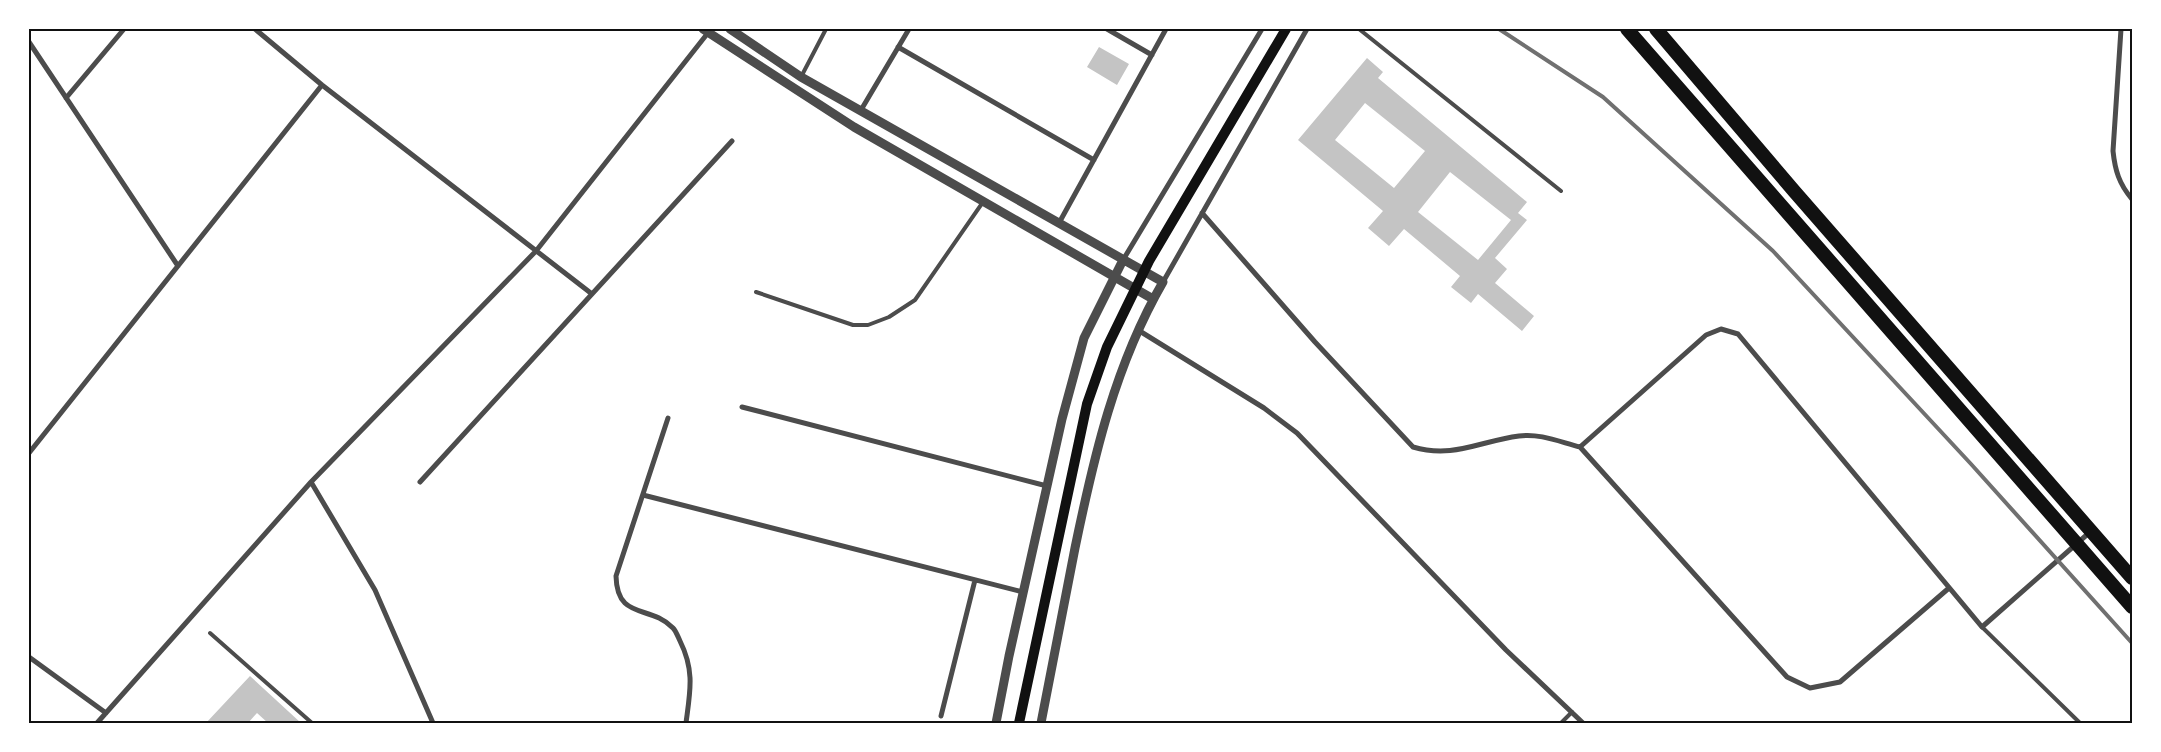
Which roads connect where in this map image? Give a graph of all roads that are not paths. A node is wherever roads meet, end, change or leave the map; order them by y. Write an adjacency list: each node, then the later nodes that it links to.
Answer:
1 (124, 29): 21 (street)
2 (255, 29): 20 (street)
3 (730, 29): 19 (street)
4 (826, 29): 19 (lane)
5 (909, 29): 17 (street)
6 (1107, 29): 18 (street)
7 (1166, 29): 18 (street)
8 (1262, 29): 31 (street)
9 (1286, 29): 65 (main road)
10 (1306, 29): 28 (street)
11 (1359, 29): 25 (lane)
12 (1627, 29): 48 (highway)
13 (1656, 29): 47 (highway)
14 (2121, 29): 26 (street)
15 (707, 30): 27 (street); 30 (street)
16 (29, 42): 21 (street)
17 (898, 47): 22 (street); 24 (street)
18 (1152, 54): 24 (street)
19 (802, 77): 22 (street)
20 (322, 85): 30 (street); 32 (street)
21 (66, 98): 32 (street)
22 (861, 110): 29 (street)
23 (732, 141): 36 (street)
24 (1094, 160): 29 (street)
25 (1560, 191)
26 (2132, 200)
27 (983, 202): 33 (street); 35 (lane)
28 (1202, 213): 34 (street); 41 (street)
29 (1059, 223): 31 (street)
30 (536, 252): 36 (street); 43 (street)
31 (1123, 260): 33 (street); 34 (street)
32 (178, 266): 42 (street)
33 (1114, 278): 37 (street); 45 (street)
34 (1163, 282): 37 (street)
35 (756, 292)
36 (592, 294): 44 (street)
37 (1153, 299): 38 (street)
38 (1138, 330): 57 (street); 66 (street)
39 (742, 407): 45 (street)
40 (668, 418): 46 (street)
41 (1580, 447): 51 (street); 51 (street)
42 (29, 453)
43 (311, 482): 58 (street); 62 (street)
44 (420, 482)
45 (1047, 486): 52 (street)
46 (643, 495): 50 (street); 63 (street)
47 (2092, 531): 48 (street); 49 (highway)
48 (2076, 544): 53 (highway); 54 (street)
49 (2132, 578)
50 (975, 580): 52 (street); 59 (street)
51 (1949, 588): 54 (street)
52 (1023, 592): 64 (street)
53 (2132, 607)
54 (1982, 626): 69 (lane)
55 (210, 633): 61 (lane)
56 (29, 657): 58 (street)
57 (1572, 712): 67 (lane); 68 (street)
58 (106, 713): 60 (street)
59 (941, 716)
60 (96, 723)
61 (312, 723)
62 (433, 723)
63 (686, 723)
64 (996, 723)
65 (1018, 723)
66 (1041, 723)
67 (1562, 723)
68 (1584, 723)
69 (2080, 723)

